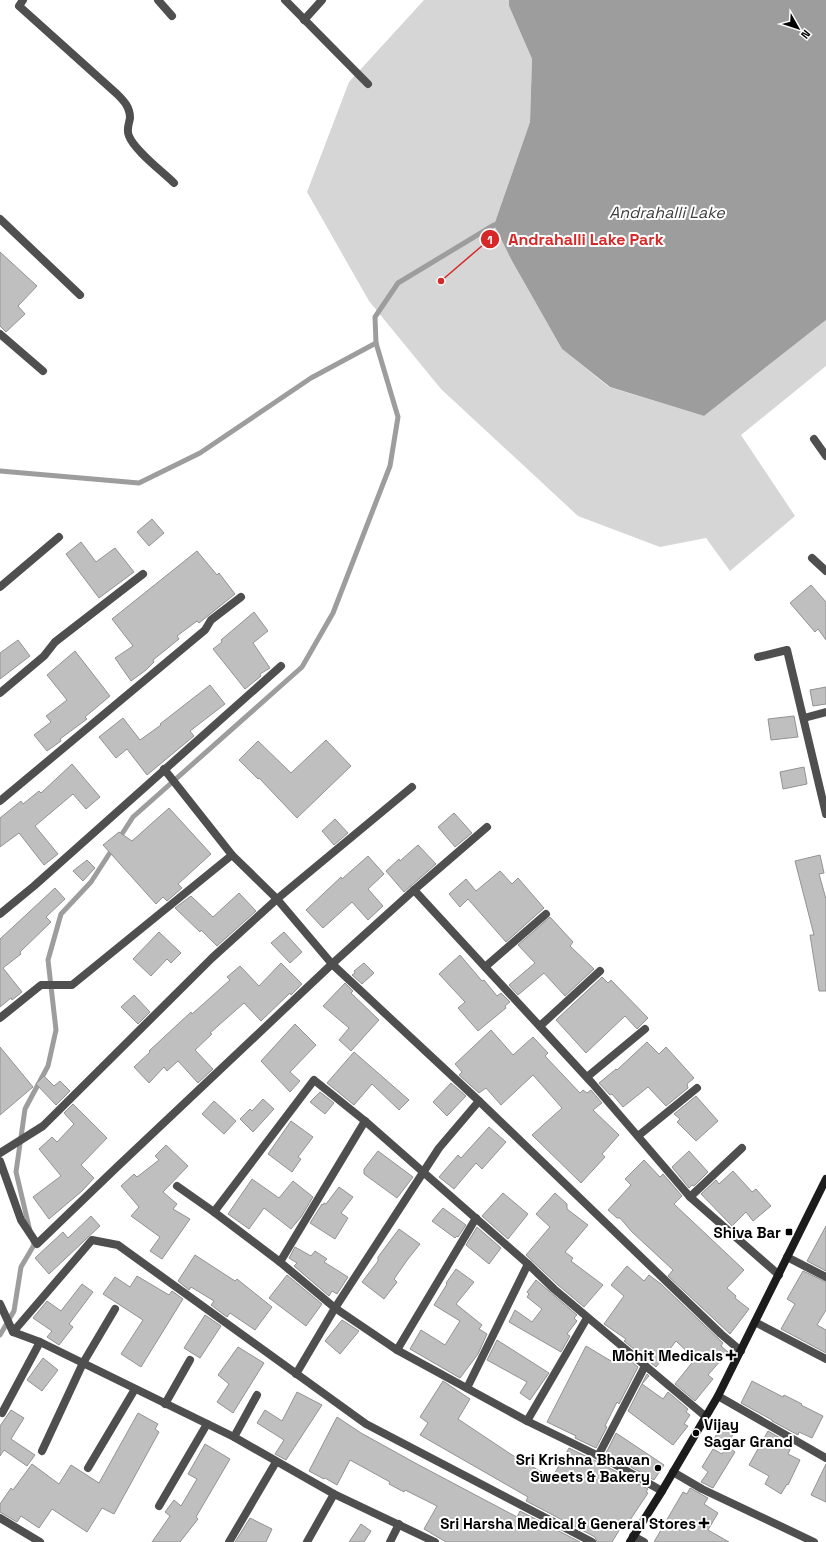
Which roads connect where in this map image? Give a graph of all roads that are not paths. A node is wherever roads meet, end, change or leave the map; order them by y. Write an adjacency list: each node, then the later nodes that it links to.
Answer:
1 (23, 0): 8 (street)
2 (158, 0): 5 (street)
3 (285, 0): 6 (street)
4 (322, 0): 6 (street)
5 (172, 16)
6 (304, 20): 7 (street)
7 (368, 84)
8 (174, 183)
9 (0, 219): 10 (street)
10 (80, 295)
11 (0, 334): 12 (street)
12 (43, 371)
13 (814, 439): 14 (street)
14 (826, 456)
15 (59, 537): 19 (street)
16 (812, 558): 17 (street)
17 (826, 571)
18 (143, 574): 23 (street)
19 (0, 587)
20 (241, 597): 28 (street)
21 (758, 657): 25 (street)
22 (281, 666): 26 (street)
23 (0, 693)
24 (826, 712): 25 (street)
25 (804, 718): 29 (street)
26 (167, 772): 31 (street); 34 (street)
27 (412, 787): 33 (street)
28 (0, 802)
29 (826, 814)
30 (487, 827): 32 (street)
31 (232, 855): 33 (street); 39 (street)
32 (414, 890): 36 (street); 37 (street)
33 (277, 899): 36 (street); 48 (street)
34 (0, 914)
35 (546, 914): 37 (street)
36 (332, 964): 44 (street); 49 (street)
37 (485, 967): 40 (street)
38 (600, 971): 40 (street)
39 (0, 1018)
40 (540, 1026): 42 (street)
41 (645, 1029): 42 (street)
42 (587, 1077): 46 (street)
43 (697, 1088): 46 (street)
44 (479, 1101): 50 (street); 69 (street)
45 (365, 1121): 50 (street); 54 (street); 57 (street)
46 (638, 1136): 53 (street)
47 (742, 1148): 53 (street)
48 (0, 1153)
49 (0, 1161)
50 (424, 1171): 55 (street); 62 (street)
51 (826, 1180): 56 (street)
52 (177, 1186): 54 (street)
53 (690, 1197): 59 (street)
54 (214, 1212): 57 (street)
55 (476, 1218): 58 (street); 68 (street)
56 (786, 1257): 59 (street); 60 (street)
57 (280, 1262): 62 (street)
58 (528, 1264): 64 (street); 75 (street)
59 (779, 1275): 65 (street)
60 (826, 1277)
61 (0, 1304): 66 (street)
62 (335, 1308): 68 (street); 74 (street)
63 (116, 1309): 72 (street)
64 (587, 1318): 73 (street); 82 (street)
65 (754, 1322): 69 (street); 70 (street)
66 (13, 1332): 67 (street); 74 (street)
67 (40, 1342): 72 (street); 80 (street)
68 (397, 1350): 75 (street)
69 (740, 1351): 78 (street)
70 (826, 1359)
71 (190, 1360): 79 (street)
72 (83, 1363): 76 (street); 85 (street)
73 (646, 1366): 81 (street); 86 (street)
74 (296, 1374): 102 (street)
75 (467, 1388): 82 (street)
76 (135, 1389): 79 (street); 89 (street)
77 (257, 1395): 84 (street)
78 (718, 1396): 81 (street); 87 (street)
79 (165, 1404): 83 (street)
80 (2, 1413)
81 (705, 1416): 90 (street)
82 (527, 1421): 86 (street)
83 (208, 1424): 84 (street); 93 (street)
84 (234, 1437): 88 (street)
85 (42, 1451)
86 (598, 1456): 91 (street)
87 (826, 1458)
88 (276, 1462): 92 (street); 98 (street)
89 (88, 1468)
90 (673, 1472): 91 (street); 104 (street)
91 (662, 1491): 96 (street)
92 (334, 1494): 95 (street); 99 (street)
93 (159, 1506)
94 (0, 1518): 97 (street)
95 (398, 1524): 100 (street); 101 (street)
96 (631, 1539): 103 (street)
97 (40, 1542)
98 (229, 1542)
99 (307, 1542)
100 (390, 1542)
101 (435, 1542)
102 (592, 1542)
103 (644, 1542)
104 (814, 1542)

